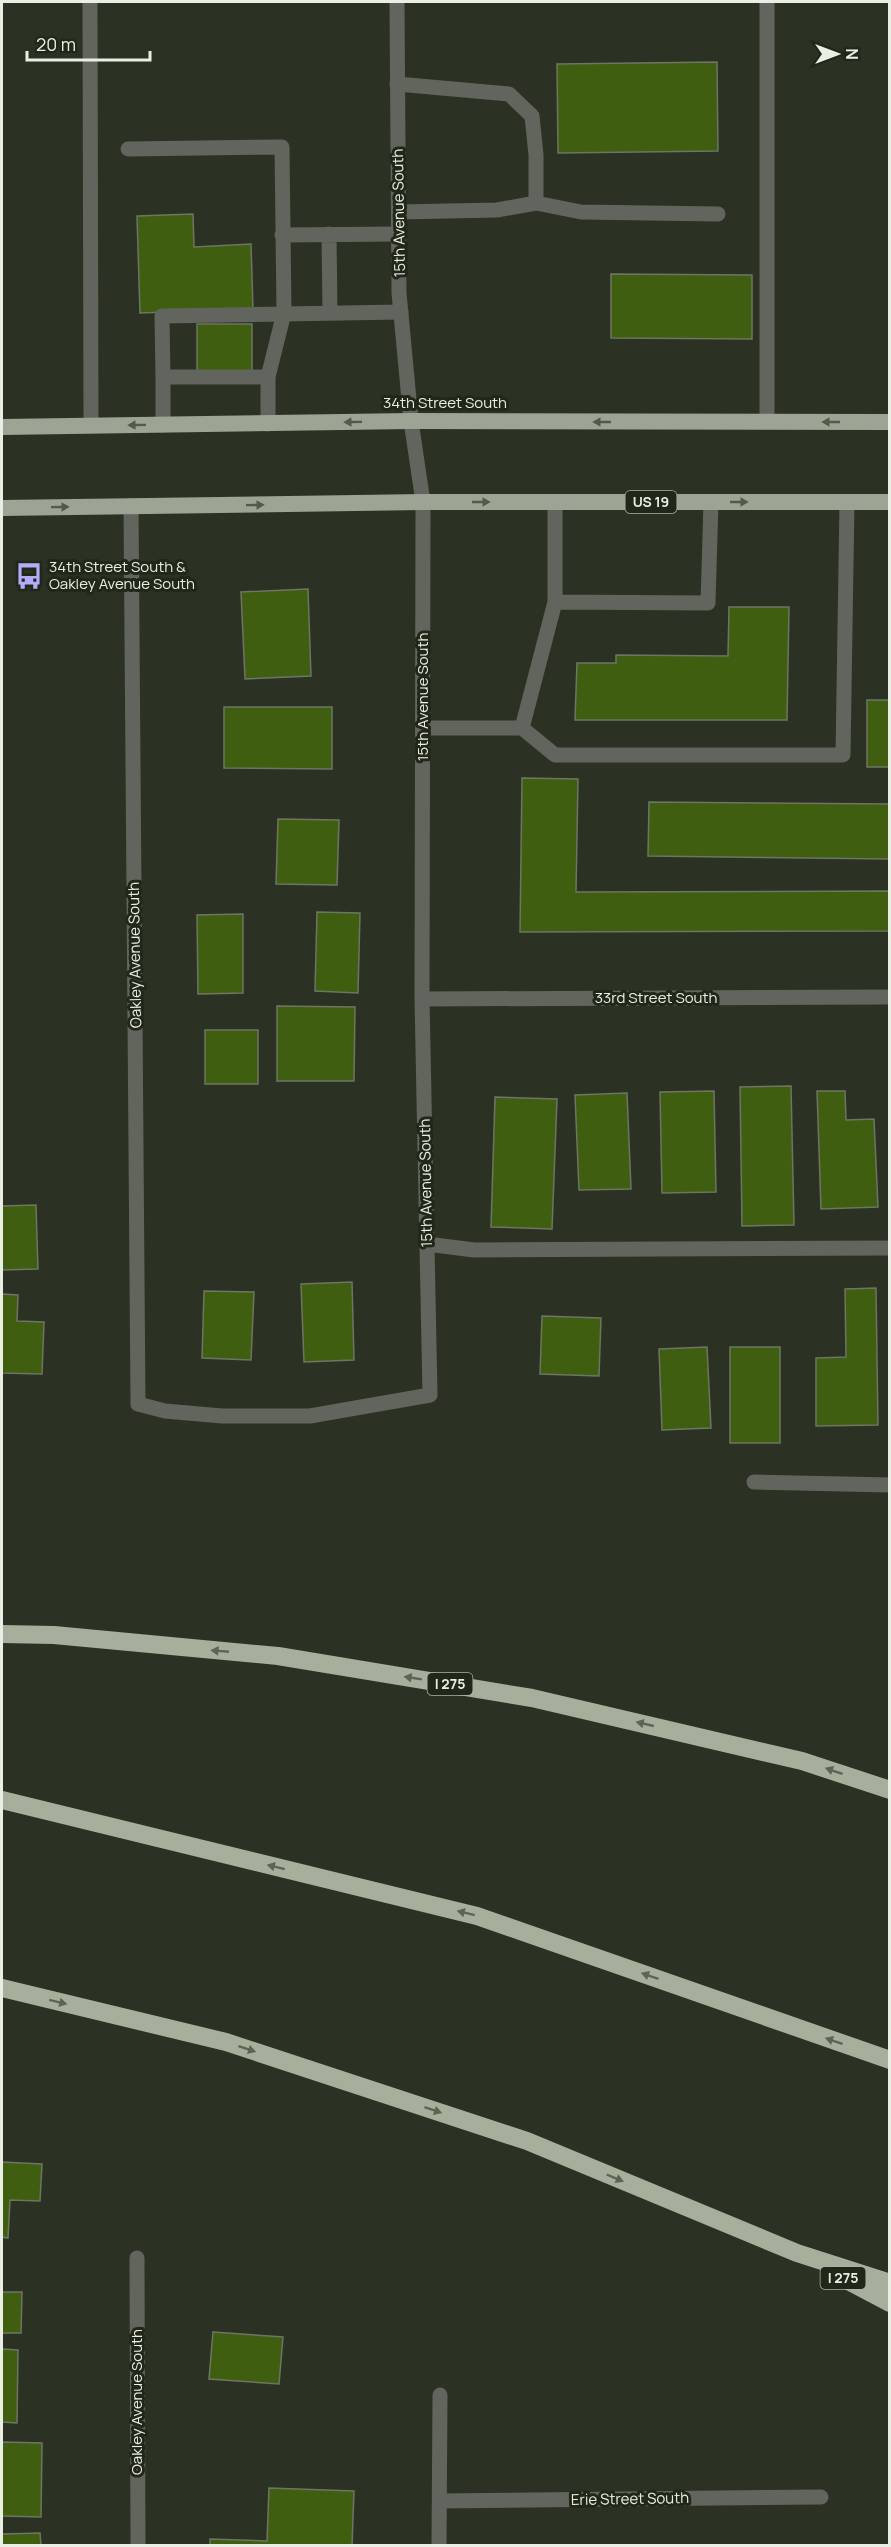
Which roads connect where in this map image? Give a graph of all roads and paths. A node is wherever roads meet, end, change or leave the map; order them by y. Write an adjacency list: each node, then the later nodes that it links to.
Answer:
1 (90, 2): 22 (street)
2 (397, 2): 4 (street, 15th Avenue South)
3 (766, 2): 18 (street)
4 (397, 84): 6 (street); 7 (street, 15th Avenue South)
5 (128, 149): 11 (street)
6 (536, 203): 7 (street); 8 (street)
7 (399, 212): 10 (street, 15th Avenue South)
8 (718, 214)
9 (329, 234): 10 (street); 11 (street); 14 (street)
10 (399, 234): 12 (street, 15th Avenue South)
11 (282, 235): 13 (street)
12 (401, 312): 14 (street); 17 (street, 15th Avenue South)
13 (284, 313): 14 (street); 15 (street); 16 (street)
14 (330, 313)
15 (163, 377): 16 (street); 21 (street)
16 (268, 377): 20 (street)
17 (411, 421): 18 (highway, 34th Street South, one-way to 17); 20 (highway, 34th Street South, one-way to 20); 24 (street, 15th Avenue South)
18 (767, 422): 19 (highway, 34th Street South, one-way to 18)
19 (890, 422)
20 (268, 424): 21 (highway, 34th Street South)
21 (163, 425): 22 (highway, 34th Street South, one-way to 22)
22 (91, 426): 23 (highway, 34th Street South)
23 (2, 427)
24 (423, 502): 25 (highway, US 19, one-way to 25); 29 (highway, US 19, one-way to 24); 32 (street, 15th Avenue South)
25 (555, 502): 26 (highway, US 19); 31 (street)
26 (711, 502): 27 (highway, US 19, one-way to 27); 31 (street)
27 (847, 502): 28 (highway, US 19); 33 (street)
28 (890, 502)
29 (131, 506): 30 (highway, US 19, one-way to 29); 38 (street, Oakley Avenue South)
30 (2, 508)
31 (555, 602): 33 (street)
32 (423, 728): 33 (street); 35 (street, 15th Avenue South)
33 (522, 728)
34 (890, 997): 35 (street, 33rd Street South)
35 (422, 999): 36 (street, 15th Avenue South)
36 (427, 1244): 37 (street); 38 (street, 15th Avenue South)
37 (890, 1248)
38 (429, 1395)
39 (754, 1482): 40 (street)
40 (890, 1485)
41 (2, 1634): 42 (highway, I 275, one-way to 41)
42 (890, 1791)
43 (2, 1800): 45 (highway, one-way to 43)
44 (2, 1988): 46 (highway, I 275, one-way to 46)
45 (890, 2060)
46 (797, 2253): 48 (highway); 49 (highway, I 275)
47 (137, 2258): 53 (street, Oakley Avenue South)
48 (890, 2283)
49 (890, 2303)
50 (440, 2395): 52 (street)
51 (821, 2497): 52 (street, Erie Street South)
52 (440, 2501): 54 (street)
53 (138, 2546)
54 (439, 2546)

